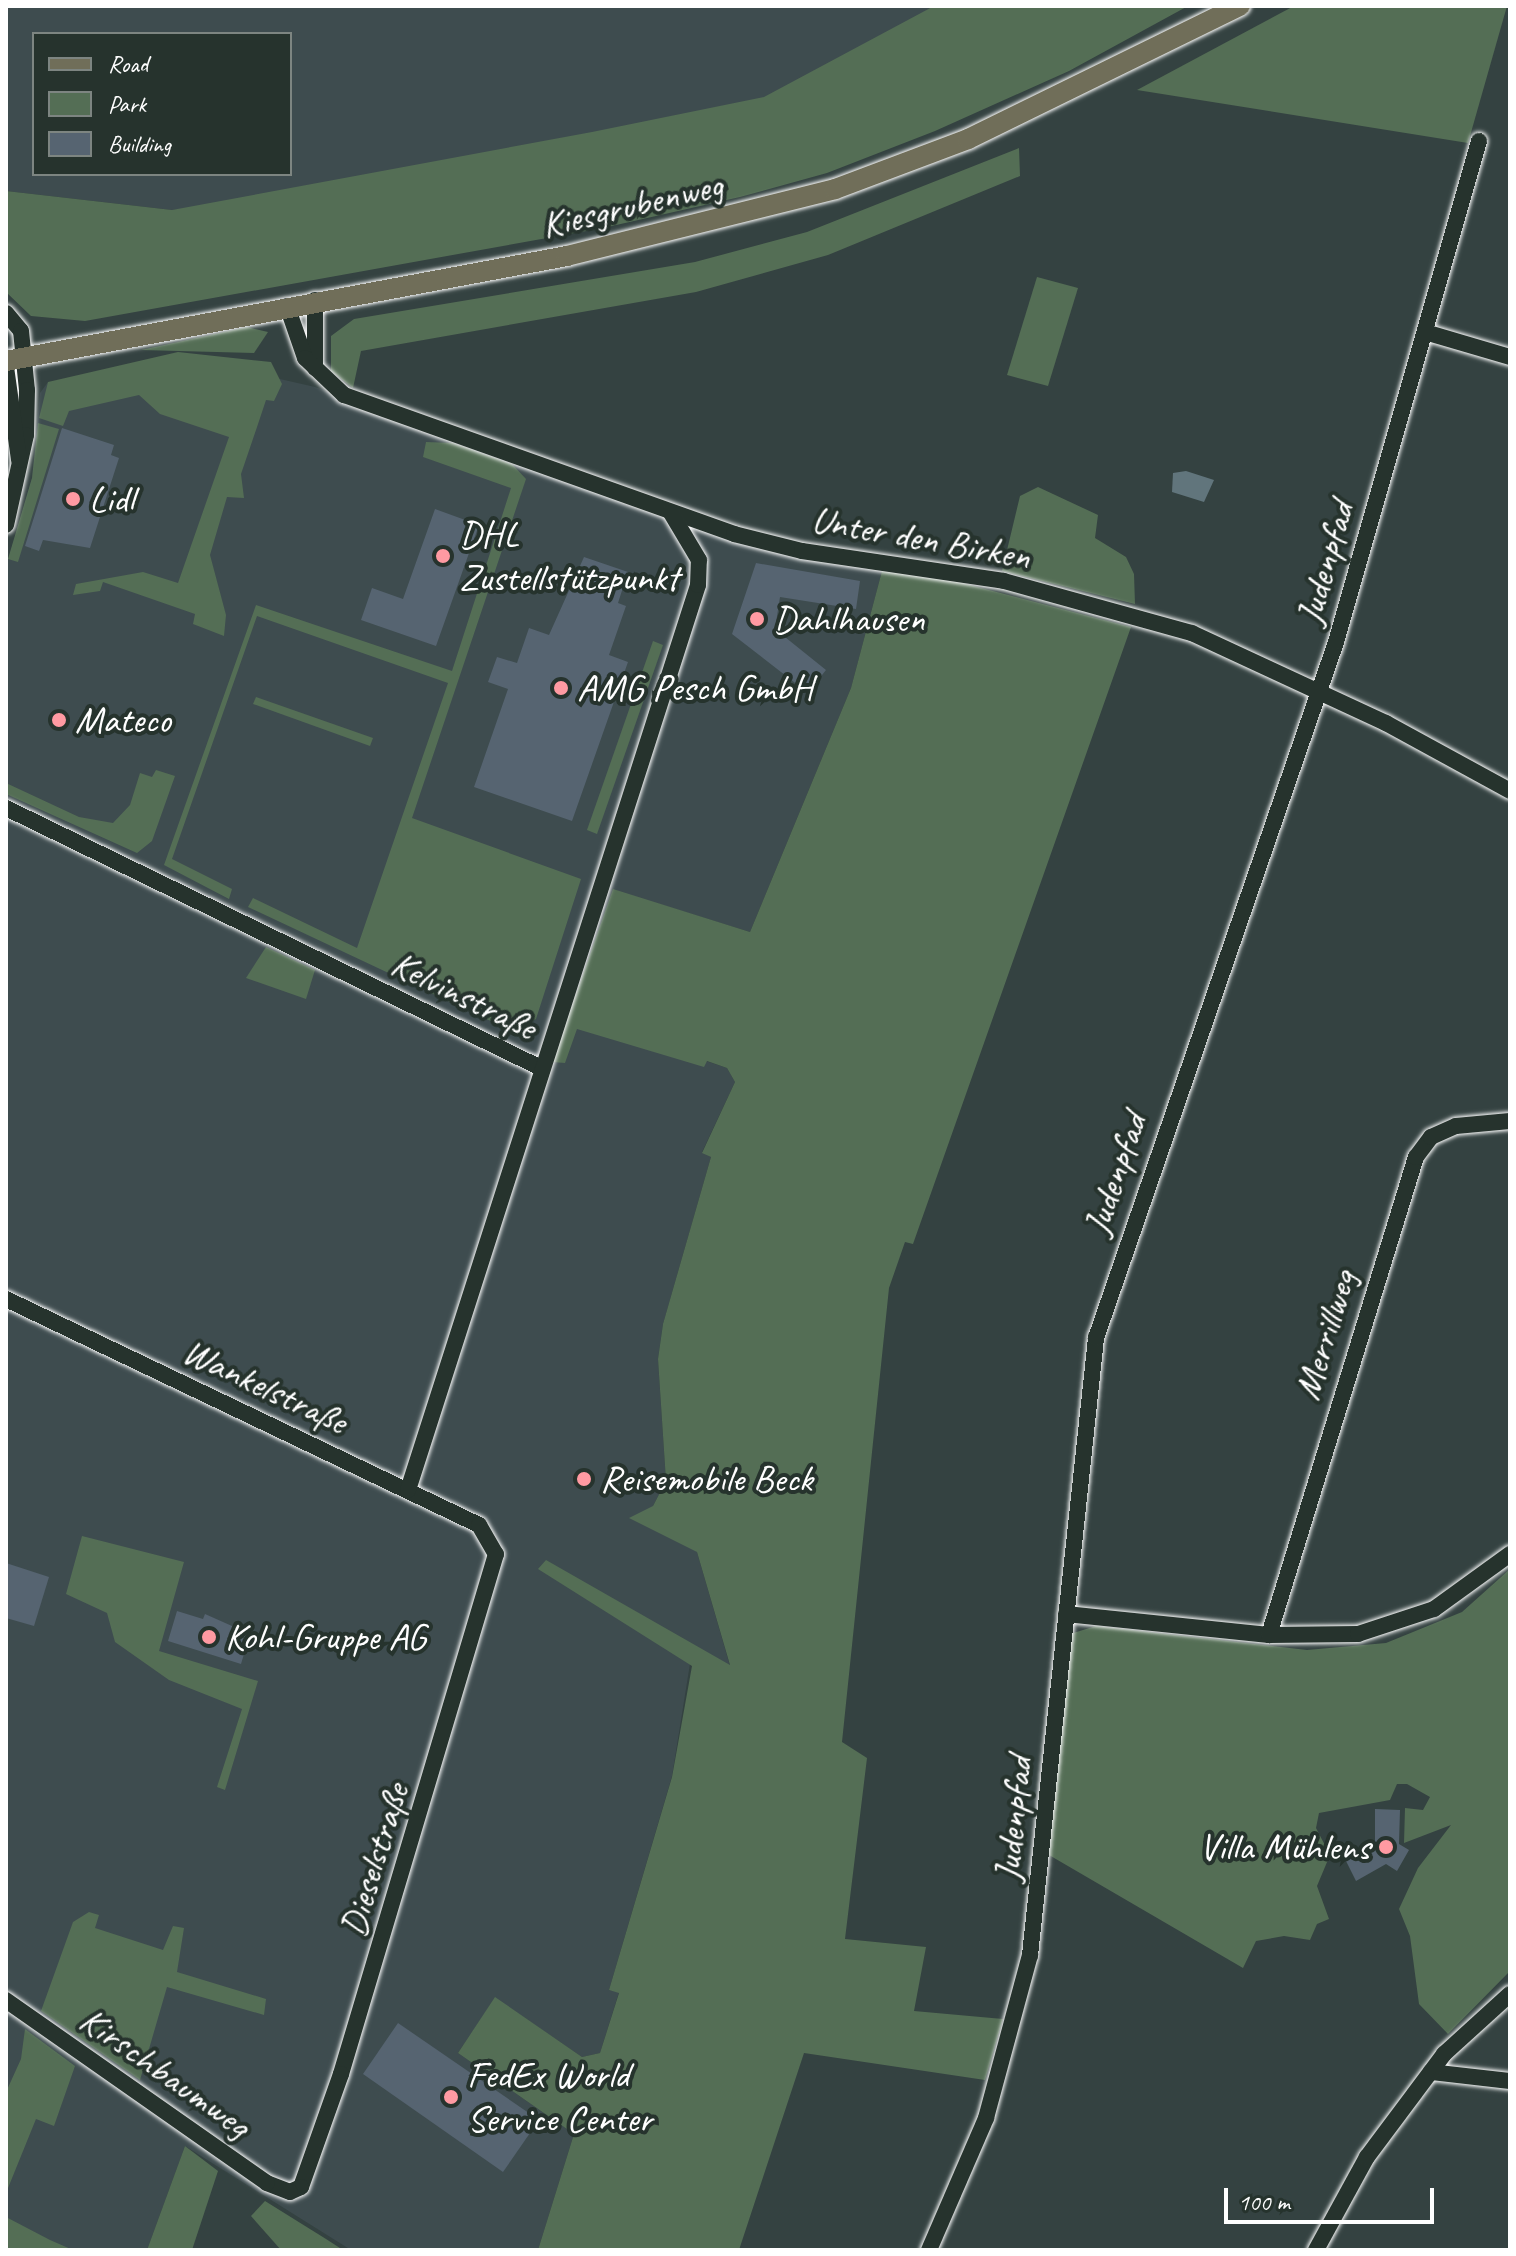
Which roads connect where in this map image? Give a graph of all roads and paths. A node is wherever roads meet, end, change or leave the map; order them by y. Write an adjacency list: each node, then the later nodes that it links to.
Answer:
1 (1240, 6): 3 (main road, Kiesgrubenweg)
2 (1479, 141): 6 (street, Judenpfad)
3 (315, 300): 4 (main road, Kiesgrubenweg); 11 (street)
4 (287, 306): 7 (main road, Kiesgrubenweg); 11 (street, Unter den Birken)
5 (6, 313): 7 (street)
6 (1425, 332): 8 (street); 16 (street, Judenpfad)
7 (27, 357): 9 (main road, Kiesgrubenweg); 13 (street)
8 (1510, 357)
9 (6, 361)
10 (6, 367): 12 (street)
11 (315, 368): 14 (street, Unter den Birken)
12 (9, 434): 13 (street)
13 (19, 462): 15 (street)
14 (670, 512): 16 (street, Unter den Birken); 19 (street)
15 (6, 525)
16 (1318, 692): 17 (street, Unter den Birken); 25 (street, Judenpfad)
17 (1510, 791)
18 (6, 808): 19 (street, Kelvinstraße)
19 (539, 1067): 22 (street, Kelvinstraße)
20 (1510, 1121): 26 (street, Merrillweg)
21 (6, 1299): 22 (street, Wankelstraße)
22 (408, 1490): 23 (street, Wankelstraße)
23 (492, 1538): 31 (street, Dieselstraße)
24 (1510, 1554): 26 (street)
25 (1066, 1614): 26 (street); 32 (street, Judenpfad)
26 (1269, 1635)
27 (1510, 1994): 29 (street)
28 (6, 2000): 31 (street, Kirschbaumweg)
29 (1431, 2072): 30 (street); 33 (street)
30 (1510, 2081)
31 (290, 2192)
32 (929, 2250)
33 (1316, 2250)

